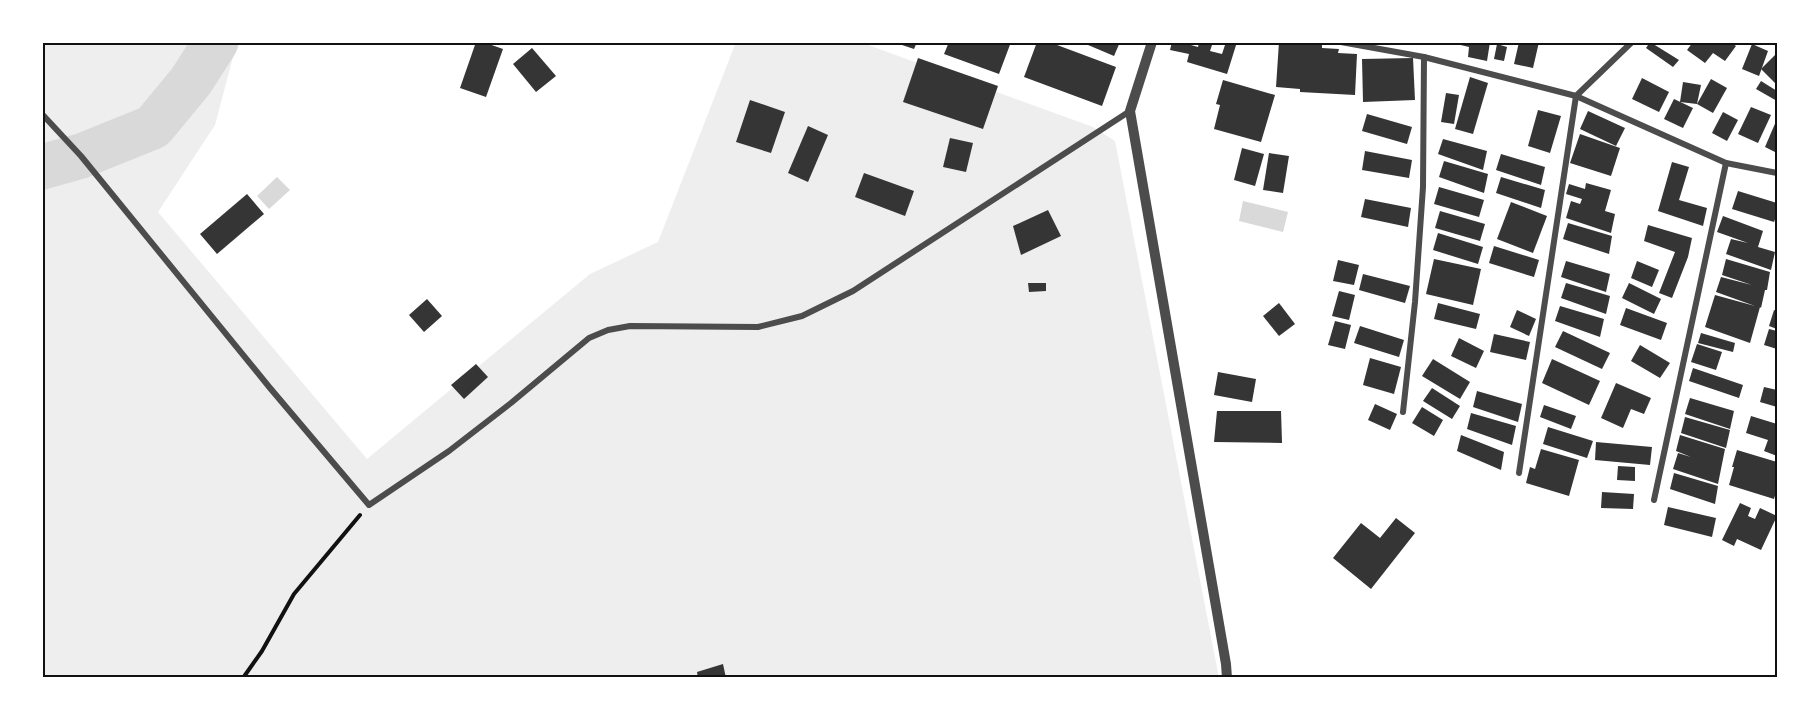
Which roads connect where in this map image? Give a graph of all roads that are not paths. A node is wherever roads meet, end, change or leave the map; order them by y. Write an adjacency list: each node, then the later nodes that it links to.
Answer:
1 (1152, 42): 6 (street)
2 (1341, 42): 4 (street)
3 (1632, 42): 5 (street)
4 (1424, 57): 5 (street); 10 (street)
5 (1576, 96): 8 (street); 11 (street)
6 (1130, 111): 7 (street); 13 (street)
7 (42, 114)
8 (1726, 163): 9 (street); 12 (street)
9 (1777, 173)
10 (1403, 412)
11 (1519, 473)
12 (1654, 500)
13 (1227, 678)

